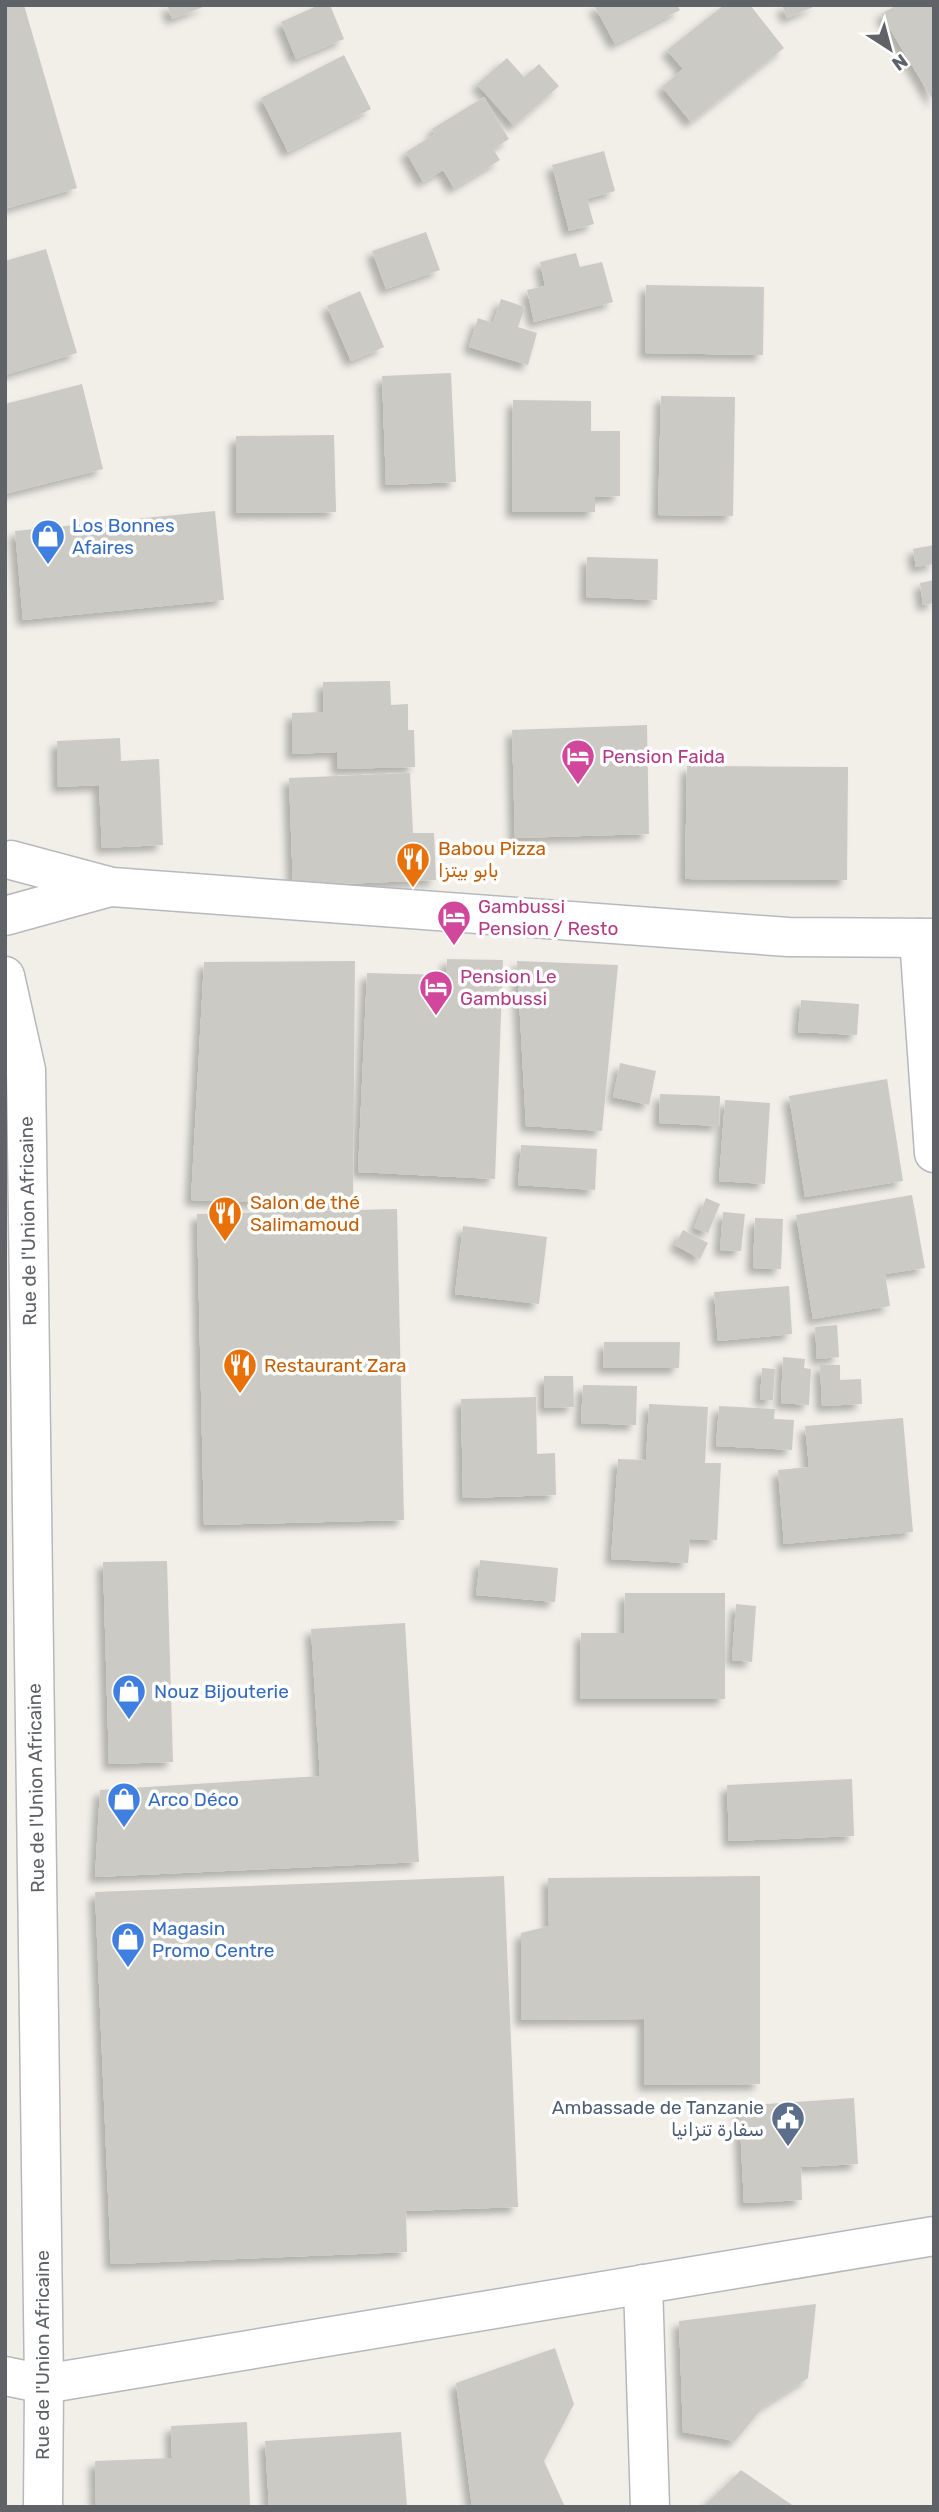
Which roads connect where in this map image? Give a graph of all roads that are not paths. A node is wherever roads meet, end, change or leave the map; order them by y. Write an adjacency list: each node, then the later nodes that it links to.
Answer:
1 (8, 856): 2 (street); 3 (street)
2 (112, 887): 3 (street); 4 (street)
3 (5, 916)
4 (926, 938): 8 (street)
5 (5, 976): 7 (street, Rue de l'Union Africaine)
6 (5, 1034): 7 (street, Rue de l'Union Africaine)
7 (26, 1070): 12 (street, Rue de l'Union Africaine)
8 (934, 1153)
9 (934, 2236): 10 (street)
10 (643, 2284): 12 (street); 14 (street)
11 (5, 2376): 12 (street)
12 (44, 2384): 13 (street, Rue de l'Union Africaine)
13 (43, 2507)
14 (650, 2507)

